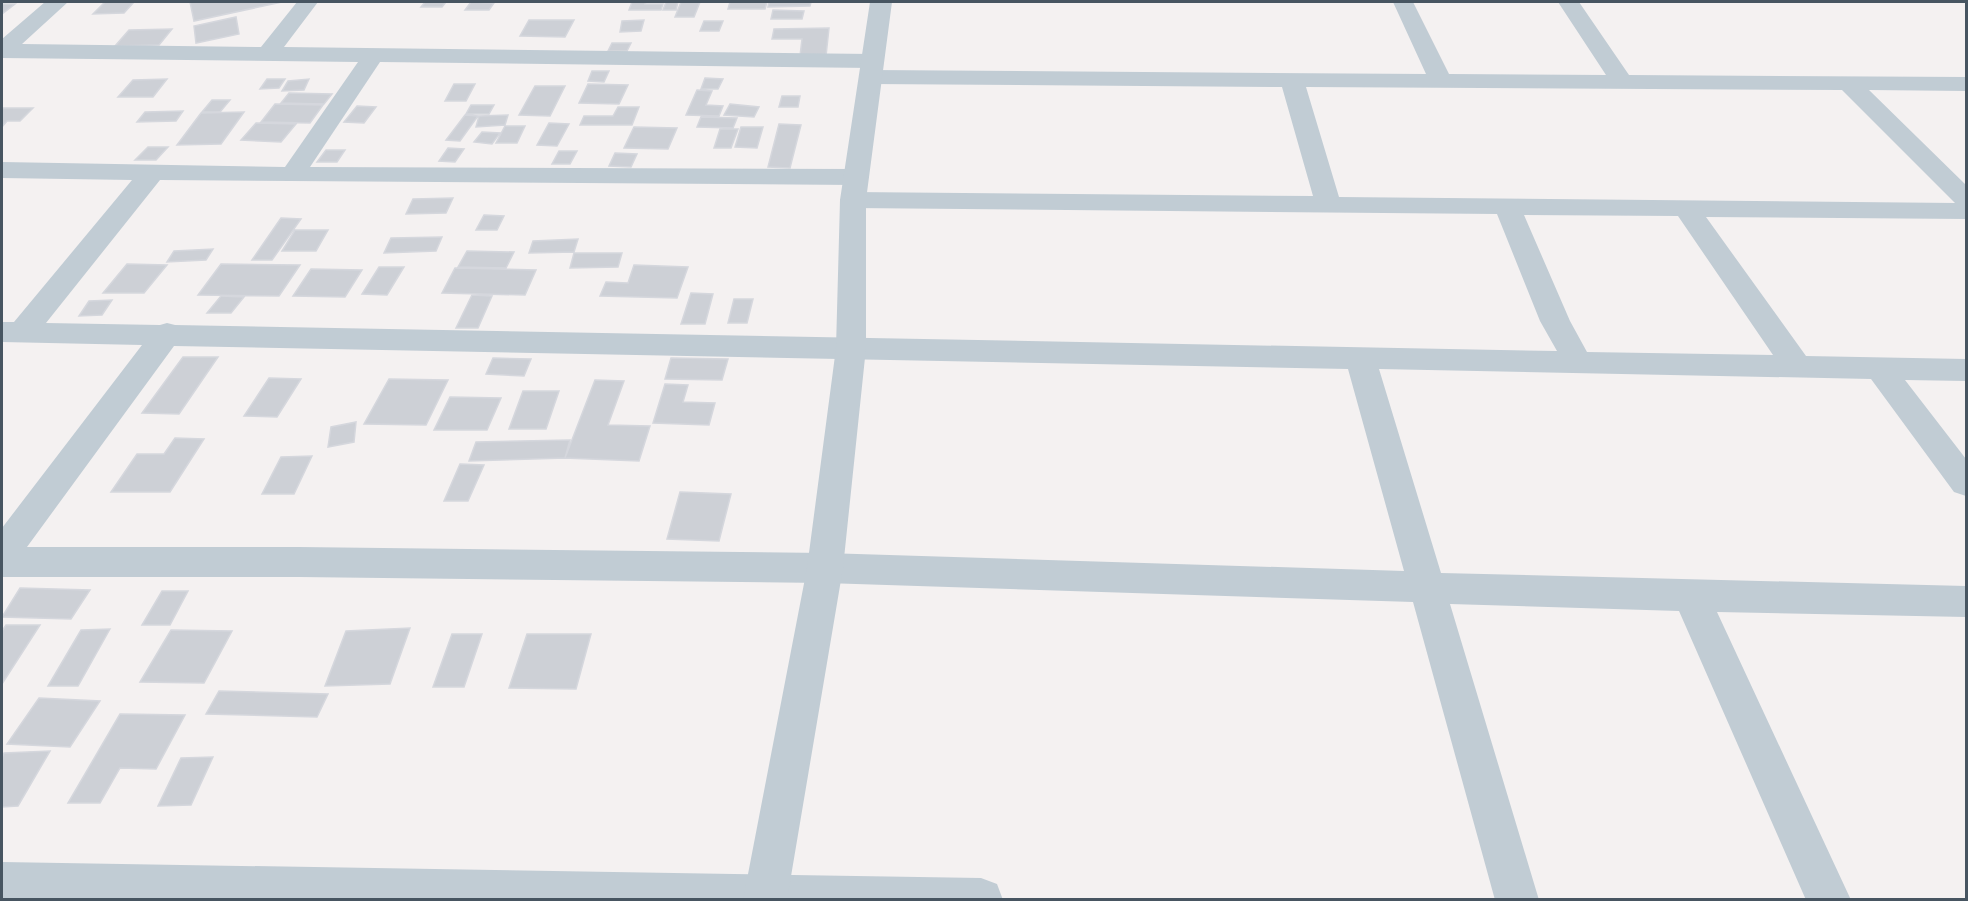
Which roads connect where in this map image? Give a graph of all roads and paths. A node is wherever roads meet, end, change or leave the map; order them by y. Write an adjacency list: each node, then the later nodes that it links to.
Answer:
1 (57, 2): 6 (street)
2 (308, 2): 7 (street)
3 (881, 2): 9 (street)
4 (1403, 2): 11 (street)
5 (1569, 2): 12 (street)
6 (2, 51): 7 (street)
7 (268, 53): 8 (street)
8 (374, 56): 9 (street); 17 (street)
9 (872, 69): 10 (street); 18 (street)
10 (1292, 79): 11 (street); 20 (street)
11 (1440, 80): 12 (street)
12 (1622, 81): 14 (street)
13 (1966, 84): 14 (street)
14 (1850, 85): 19 (street)
15 (2, 170): 16 (street)
16 (152, 173): 17 (street); 24 (street)
17 (292, 175): 18 (street)
18 (855, 188): 20 (street); 26 (street)
19 (1966, 199)
20 (1329, 204): 21 (street)
21 (1507, 206): 22 (street); 28 (street)
22 (1686, 208): 23 (street); 29 (street)
23 (1966, 211)
24 (11, 332): 25 (street)
25 (167, 333): 26 (street); 33 (street)
26 (851, 348): 27 (street); 35 (street)
27 (1361, 359): 28 (street); 36 (street)
28 (1579, 364): 29 (street)
29 (1797, 367): 30 (street)
30 (1879, 368): 31 (street); 32 (street)
31 (1966, 370)
32 (1966, 483)
33 (2, 554)
34 (2, 562): 35 (street)
35 (825, 568): 36 (street); 40 (street)
36 (1427, 588): 37 (street); 42 (street)
37 (1691, 596): 38 (street); 43 (street)
38 (1966, 602)
39 (2, 884): 40 (street)
40 (766, 898): 41 (street)
41 (981, 900)
42 (1517, 900)
43 (1829, 900)

